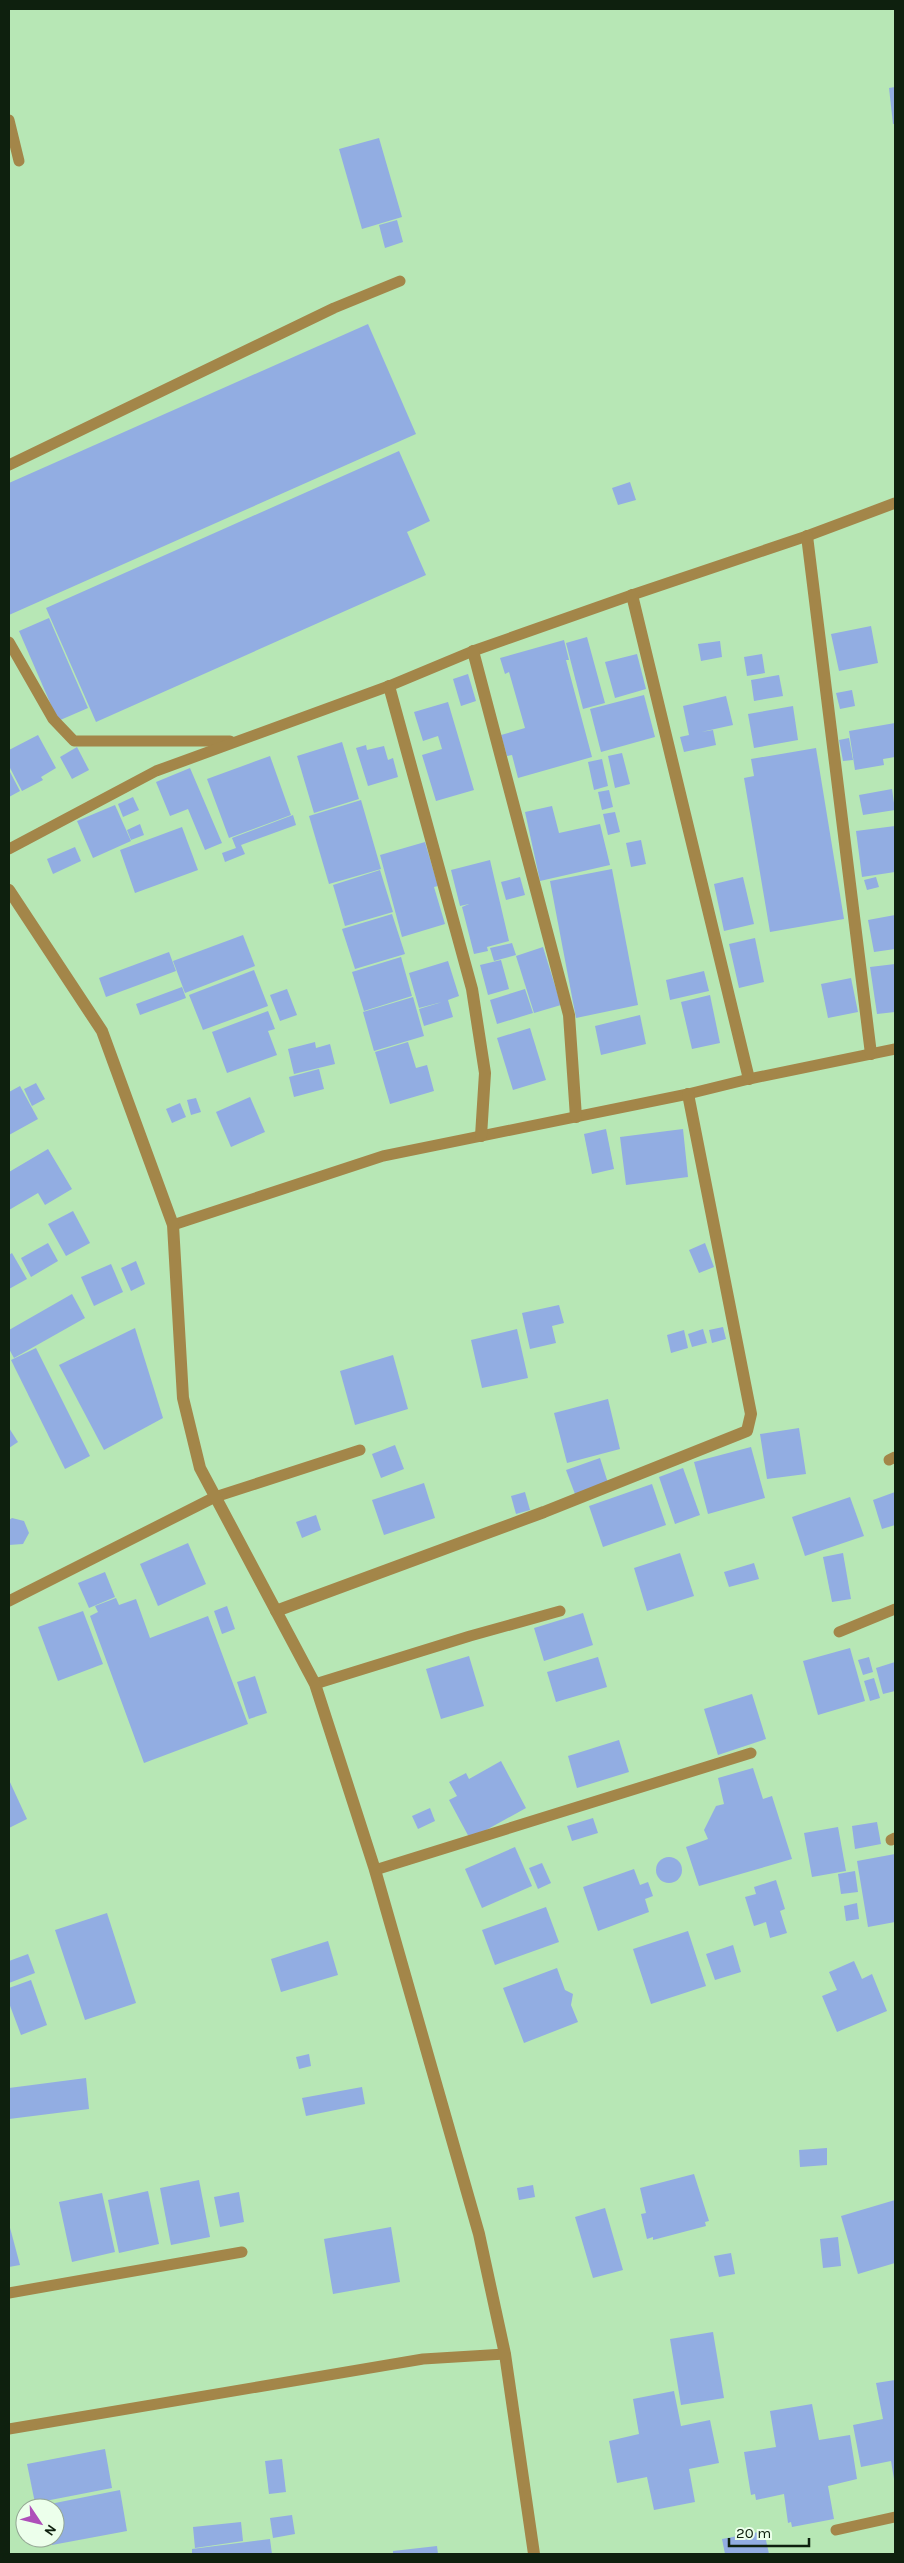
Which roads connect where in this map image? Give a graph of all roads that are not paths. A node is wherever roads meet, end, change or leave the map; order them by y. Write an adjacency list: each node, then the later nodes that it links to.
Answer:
1 (9, 120): 2 (lane)
2 (19, 161)
3 (400, 281): 4 (lane)
4 (9, 465)
5 (895, 503): 6 (lane)
6 (807, 536): 7 (lane); 15 (street)
7 (632, 594): 9 (lane); 16 (street)
8 (9, 642): 11 (lane)
9 (473, 652): 10 (lane); 18 (street)
10 (389, 686): 11 (lane); 19 (street)
11 (240, 741): 12 (lane)
12 (9, 849)
13 (9, 890): 20 (street)
14 (895, 1049): 15 (lane)
15 (871, 1054): 16 (lane)
16 (749, 1079): 17 (lane)
17 (688, 1094): 18 (lane); 25 (street)
18 (576, 1118): 19 (lane)
19 (480, 1136): 20 (lane)
20 (173, 1225): 22 (street)
21 (360, 1450): 22 (lane)
22 (215, 1497): 23 (lane); 25 (street)
23 (9, 1600)
24 (895, 1609): 27 (lane)
25 (276, 1611): 28 (street)
26 (560, 1611): 28 (lane)
27 (839, 1632)
28 (315, 1684): 30 (street)
29 (751, 1753): 30 (lane)
30 (376, 1870): 33 (street)
31 (242, 2252): 32 (lane)
32 (9, 2293)
33 (505, 2354): 34 (lane); 37 (street)
34 (9, 2429)
35 (895, 2517): 36 (lane)
36 (836, 2530)
37 (534, 2554)

